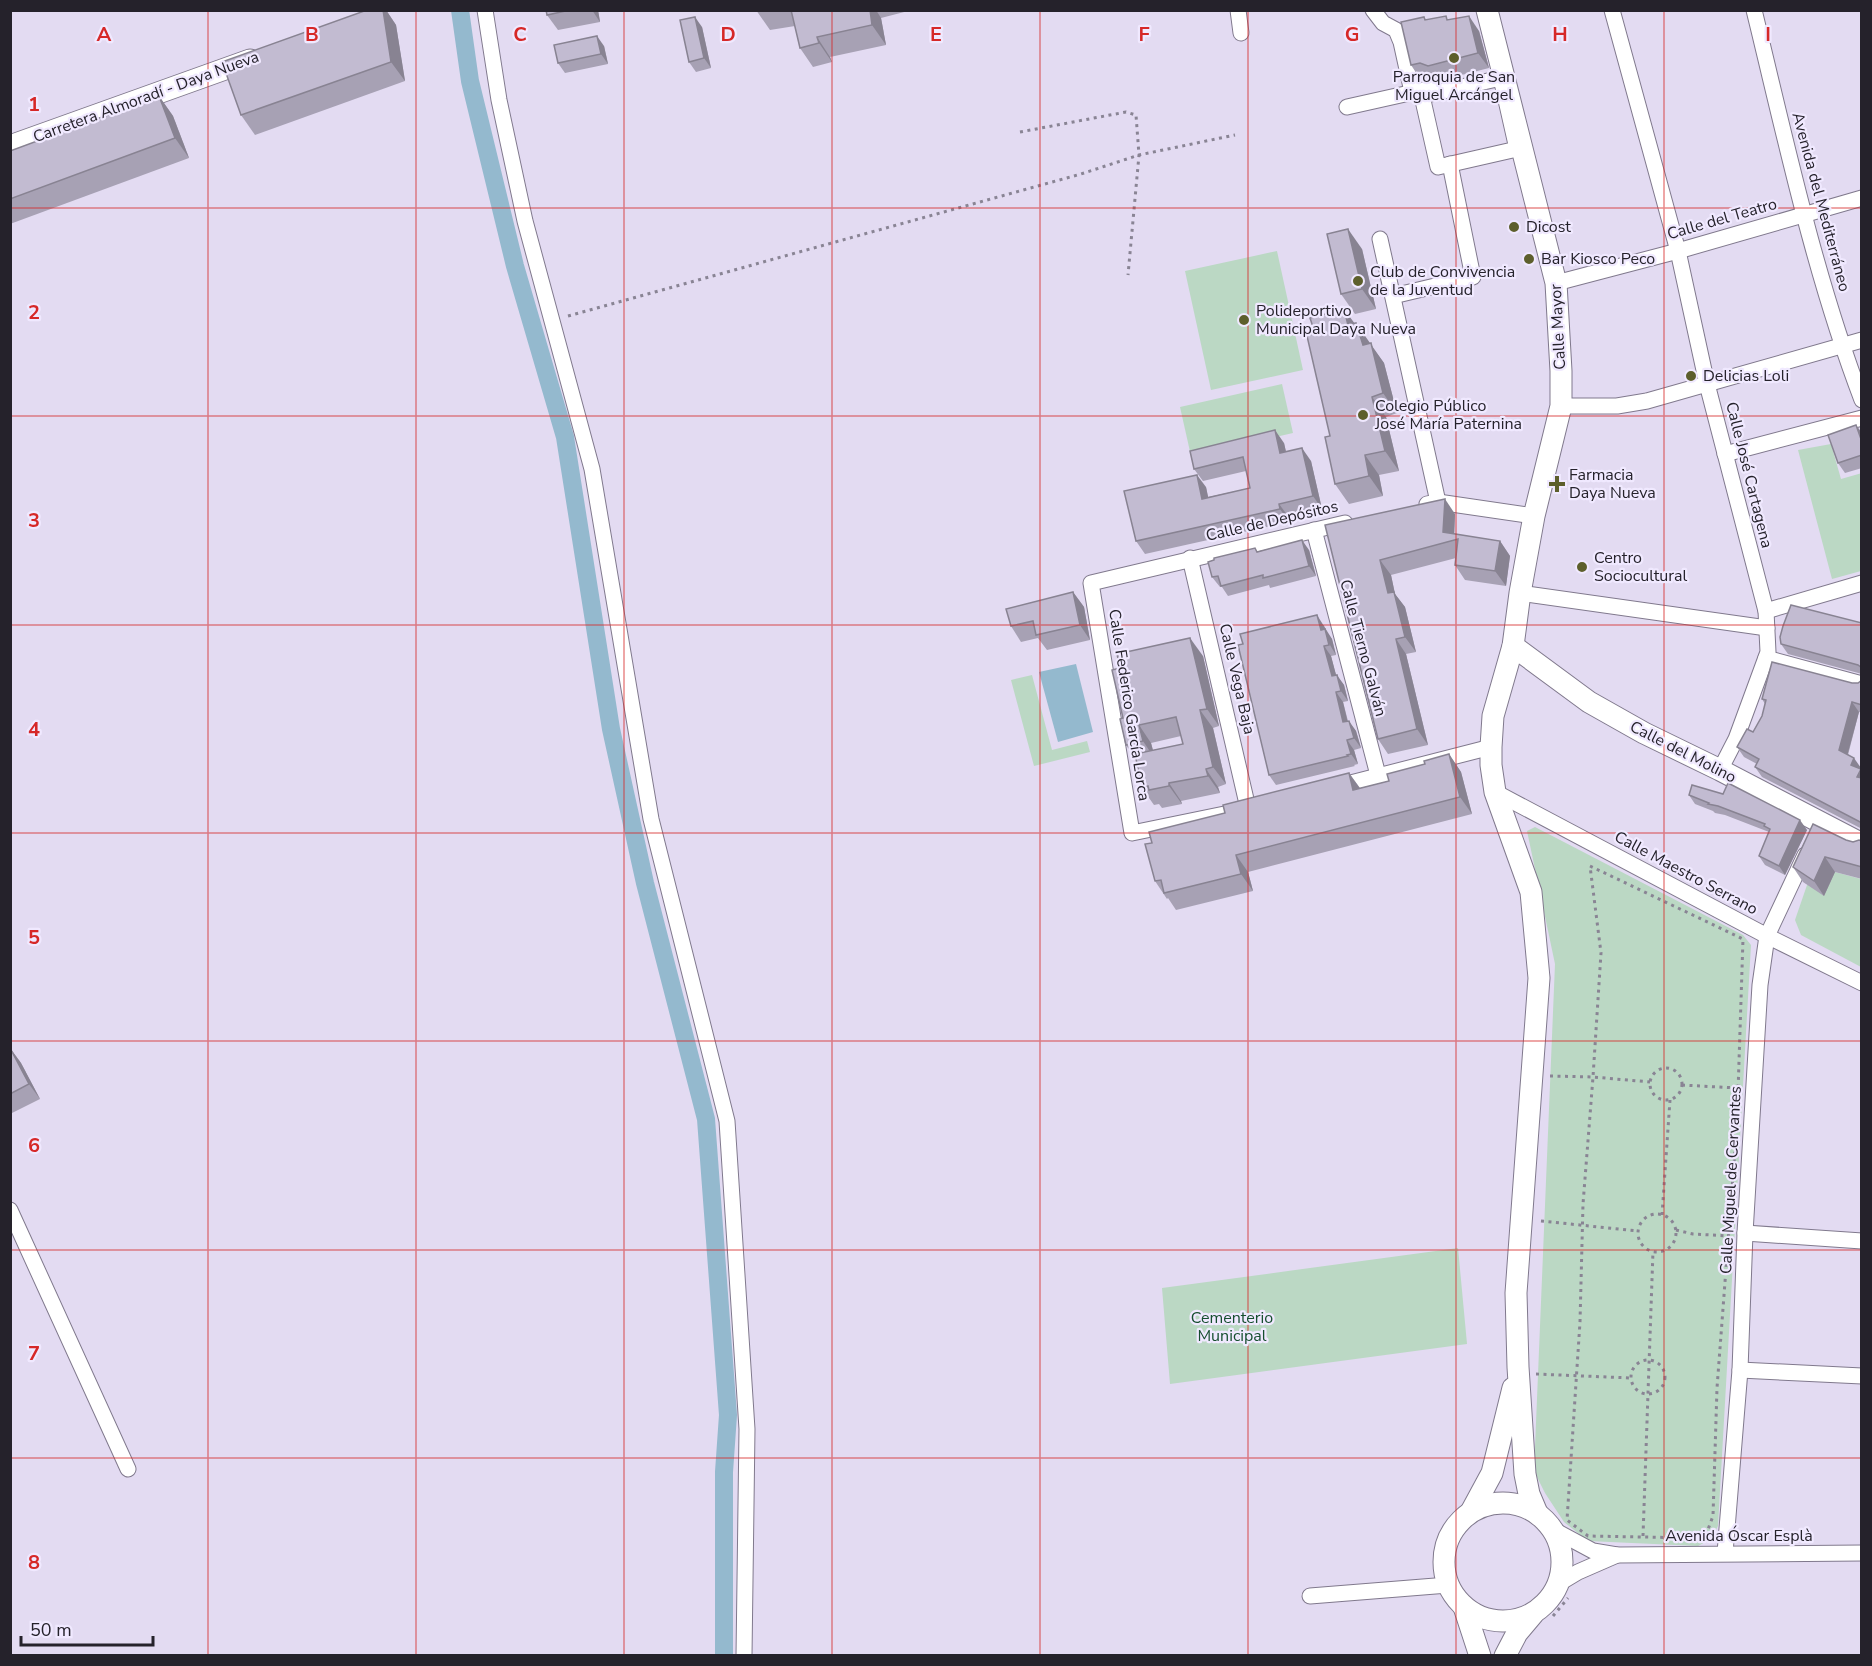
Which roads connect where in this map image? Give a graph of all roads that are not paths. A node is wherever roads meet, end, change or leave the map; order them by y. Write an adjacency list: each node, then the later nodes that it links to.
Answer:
1 (485, 10): 69 (street)
2 (1238, 10): 7 (street)
3 (1373, 10): 10 (street)
4 (1487, 10): 9 (street, Calle Mayor)
5 (1612, 10): 17 (street, Calle José Cartagena)
6 (1754, 10): 15 (street, Avenida del Mediterráneo)
7 (1241, 33)
8 (272, 52): 12 (street, Carretera Almoradí - Daya Nueva)
9 (1502, 72): 10 (street); 18 (street, Calle Mayor)
10 (1412, 92): 11 (street)
11 (1347, 107)
12 (10, 146)
13 (1450, 164): 13 (street); 19 (street)
14 (1862, 198): 15 (street, Calle del Teatro)
15 (1804, 214): 17 (street, Calle del Teatro); 21 (street, Avenida del Mediterráneo)
16 (1380, 239): 19 (street)
17 (1678, 250): 18 (street, Calle del Teatro); 22 (street, Calle José Cartagena)
18 (1556, 283): 24 (street, Calle Mayor)
19 (1393, 296): 27 (street)
20 (1862, 340): 21 (street)
21 (1841, 346): 22 (street); 23 (street, Avenida del Mediterráneo)
22 (1707, 384): 24 (street); 26 (street, Calle José Cartagena)
23 (1862, 400)
24 (1561, 406): 29 (street, Calle Mayor)
25 (1862, 418): 26 (street)
26 (1725, 454): 36 (street, Calle José Cartagena)
27 (1438, 502): 28 (street); 29 (street)
28 (1416, 507)
29 (1534, 516): 35 (street, Calle Mayor)
30 (1359, 520): 31 (street, Calle de Depósitos)
31 (1314, 530): 32 (street, Calle de Depósitos); 43 (street, Calle Tierno Galván)
32 (1190, 558): 33 (street, Calle de Depósitos); 47 (street, Calle Vega Baja)
33 (1090, 583): 47 (street, Calle Federico García Lorca)
34 (1862, 583): 36 (street)
35 (1520, 593): 37 (street); 38 (street, Calle Mayor)
36 (1766, 611): 37 (street, Calle José Cartagena)
37 (1767, 628): 39 (street, Calle José Cartagena)
38 (1513, 646): 41 (street, Calle Mayor); 42 (street, Calle del Molino)
39 (1766, 658): 40 (street); 42 (street, Calle José Cartagena)
40 (1862, 684)
41 (1491, 747): 43 (street); 45 (street, Calle Mayor)
42 (1720, 770): 46 (street, Calle del Molino)
43 (1378, 776): 44 (street)
44 (1324, 789)
45 (1495, 792): 49 (street, Calle Maestro Serrano); 54 (street, Calle Mayor)
46 (1816, 832): 48 (street, Calle del Molino); 49 (street, Calle Miguel de Cervantes)
47 (1132, 833)
48 (1862, 844)
49 (1767, 936): 50 (street, Calle Maestro Serrano); 52 (street, Calle Miguel de Cervantes)
50 (1862, 983)
51 (10, 1210): 57 (street)
52 (1745, 1233): 53 (street); 55 (street, Calle Miguel de Cervantes)
53 (1862, 1240)
54 (1525, 1370): 58 (street); 59 (street)
55 (1740, 1370): 56 (street); 61 (street, Calle Miguel de Cervantes)
56 (1862, 1376)
57 (128, 1469)
58 (1472, 1510): 59 (street); 64 (street)
59 (1537, 1513): 60 (street)
60 (1552, 1529): 63 (street, Avenida Óscar Esplà); 65 (street)
61 (1725, 1553): 62 (street, Avenida Óscar Esplà); 63 (street, Avenida Óscar Esplà)
62 (1862, 1553)
63 (1623, 1555): 65 (street, Avenida Óscar Esplà)
64 (1448, 1584): 66 (street); 67 (street)
65 (1563, 1591): 68 (street)
66 (1310, 1596)
67 (1464, 1607): 68 (street); 70 (street)
68 (1542, 1617): 71 (street)
69 (744, 1656)
70 (1480, 1656)
71 (1505, 1656)

